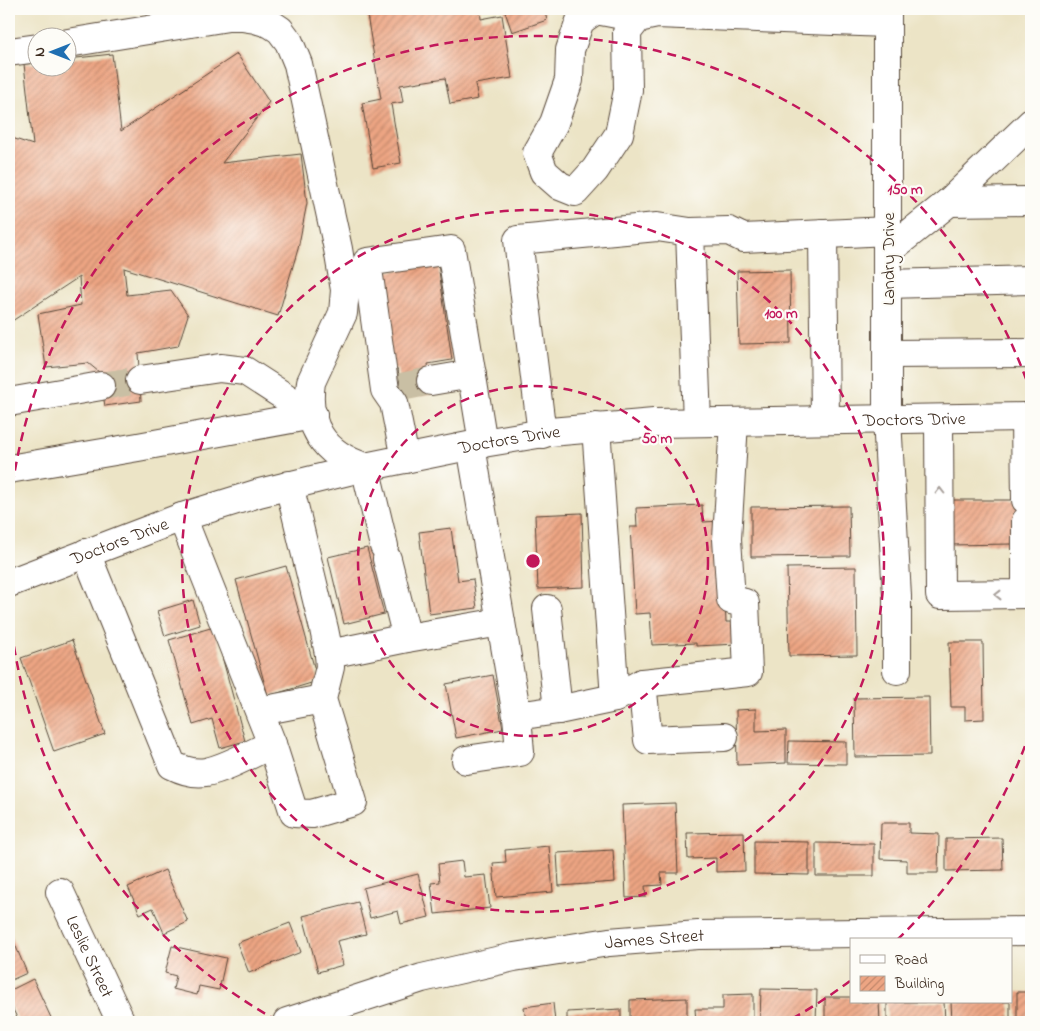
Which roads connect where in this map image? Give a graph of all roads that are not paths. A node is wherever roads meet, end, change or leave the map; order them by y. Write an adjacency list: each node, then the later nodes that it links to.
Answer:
1 (886, 16): 2 (street); 11 (street, Landry Drive)
2 (638, 18): 2 (street)
3 (78, 41): 21 (street)
4 (28, 49): 5 (street)
5 (9, 52)
6 (1031, 123): 8 (street)
7 (1031, 201): 8 (street)
8 (949, 202): 11 (street)
9 (690, 232): 10 (street); 26 (street); 29 (street)
10 (823, 234): 11 (street); 25 (street)
11 (888, 241): 13 (street, Landry Drive)
12 (1031, 280): 13 (street)
13 (888, 284): 15 (street, Landry Drive)
14 (1031, 353): 15 (street)
15 (888, 354): 23 (street, Landry Drive)
16 (472, 374): 18 (street); 30 (street); 31 (street)
17 (140, 380): 21 (street)
18 (431, 381)
19 (102, 386): 20 (street)
20 (9, 402)
21 (313, 415): 32 (street); 33 (street)
22 (1028, 417): 24 (street, Doctors Drive); 38 (street)
23 (887, 419): 24 (street, Doctors Drive); 25 (street, Doctors Drive); 40 (street, Landry Drive)
24 (939, 419): 39 (street, one-way to 24)
25 (825, 420): 27 (street, Doctors Drive)
26 (697, 422): 27 (street, Doctors Drive); 28 (street, Doctors Drive)
27 (734, 422): 46 (street)
28 (596, 427): 29 (street, Doctors Drive); 48 (street)
29 (542, 434): 30 (street, Doctors Drive)
30 (477, 444): 31 (street, Doctors Drive); 42 (street)
31 (405, 458): 32 (street, Doctors Drive)
32 (364, 467): 34 (street, Doctors Drive); 43 (street)
33 (9, 469)
34 (289, 485): 35 (street, Doctors Drive); 44 (street)
35 (182, 517): 36 (street, Doctors Drive); 50 (street)
36 (86, 554): 37 (street, Doctors Drive); 53 (street)
37 (9, 583)
38 (1029, 594): 39 (street, one-way to 39)
39 (940, 595): 40 (street)
40 (896, 596): 45 (street, Landry Drive)
41 (547, 609): 49 (street)
42 (501, 622): 43 (street); 51 (street)
43 (407, 638): 44 (street)
44 (329, 654): 47 (street)
45 (897, 670)
46 (642, 683): 48 (street); 52 (street)
47 (322, 698): 50 (street); 53 (street)
48 (615, 698): 49 (street)
49 (558, 710): 51 (street)
50 (261, 711): 53 (street)
51 (517, 716): 54 (street)
52 (724, 737)
53 (272, 744)
54 (466, 760)
55 (60, 892): 57 (street, Leslie Street)
56 (1031, 931): 58 (street, James Street)
57 (121, 1022)
58 (287, 1022)

